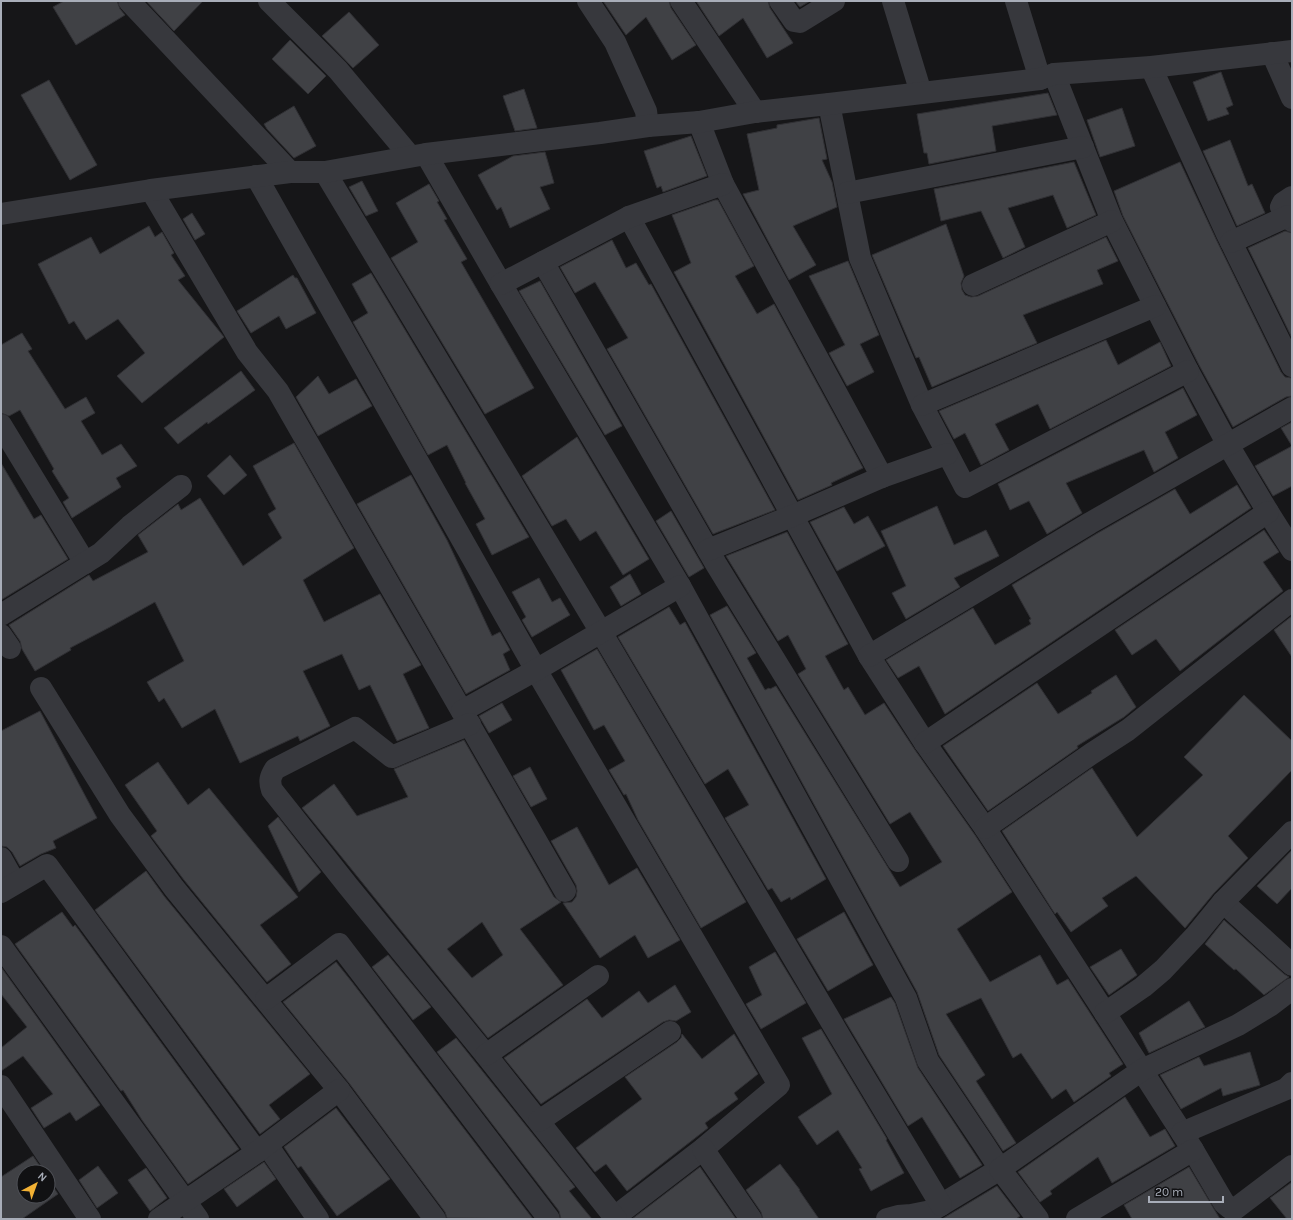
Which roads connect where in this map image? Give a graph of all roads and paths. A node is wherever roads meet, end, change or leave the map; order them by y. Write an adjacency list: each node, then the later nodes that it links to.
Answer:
1 (130, 1): 20 (street)
2 (269, 1): 19 (street)
3 (588, 1): 17 (street)
4 (681, 1): 15 (street)
5 (780, 1): 6 (street)
6 (834, 1)
7 (893, 1): 12 (street)
8 (1016, 1): 11 (street)
9 (1282, 52): 10 (street); 13 (street)
10 (1151, 67): 11 (street); 30 (street)
11 (1047, 76): 12 (street); 18 (street)
12 (921, 93): 14 (street)
13 (1292, 98)
14 (829, 104): 15 (street); 25 (street)
15 (755, 112): 16 (street)
16 (699, 122): 17 (street); 23 (street)
17 (648, 126): 19 (street)
18 (1083, 147): 25 (street); 29 (street)
19 (418, 155): 21 (street); 32 (street)
20 (290, 172): 21 (street); 22 (street)
21 (324, 172): 52 (street)
22 (256, 176): 24 (street); 54 (street)
23 (723, 184): 28 (street); 42 (street)
24 (151, 190): 27 (street); 56 (street)
25 (847, 193): 37 (street)
26 (1291, 211): 30 (street)
27 (1, 214)
28 (629, 217): 31 (street); 45 (street)
29 (1112, 221): 33 (street); 34 (street)
30 (1231, 242): 35 (street)
31 (543, 262): 32 (street); 46 (street)
32 (501, 284): 49 (street)
33 (973, 285)
34 (1155, 306): 36 (street); 37 (street)
35 (1292, 366)
36 (1188, 371): 40 (street); 41 (street)
37 (922, 405): 41 (street)
38 (1292, 408): 40 (street)
39 (1, 425): 48 (street)
40 (1228, 445): 44 (street); 53 (street)
41 (947, 454): 42 (street)
42 (882, 477): 45 (street)
43 (181, 486): 48 (street)
44 (1268, 512): 47 (street); 57 (street)
45 (792, 516): 46 (street); 53 (street)
46 (708, 550): 61 (street)
47 (1292, 550)
48 (85, 563): 51 (street)
49 (680, 586): 52 (street); 82 (street)
50 (1292, 600): 58 (street)
51 (1, 615)
52 (601, 632): 54 (street); 84 (street)
53 (870, 656): 57 (street)
54 (536, 670): 56 (street); 79 (street)
55 (41, 688): 69 (street)
56 (466, 718): 63 (street); 72 (street)
57 (925, 743): 58 (street)
58 (985, 828): 70 (street)
59 (1292, 832): 64 (street)
60 (1, 858): 62 (street)
61 (898, 862)
62 (8, 888): 80 (street)
63 (565, 891)
64 (1223, 902): 66 (street); 70 (street)
65 (1, 946): 83 (street)
66 (1292, 965)
67 (598, 976): 72 (street)
68 (1292, 989): 73 (street)
69 (266, 999): 76 (street); 92 (street)
70 (1105, 1013): 73 (street)
71 (670, 1032): 77 (street)
72 (486, 1055): 77 (street)
73 (1142, 1070): 78 (street); 82 (street)
74 (1292, 1083): 78 (street)
75 (1, 1086): 87 (street)
76 (339, 1090): 80 (street); 91 (street)
77 (539, 1121): 86 (street)
78 (1187, 1141): 81 (street); 96 (street)
79 (703, 1148): 86 (street); 93 (street)
80 (262, 1149): 83 (street); 90 (street)
81 (1292, 1166)
82 (1000, 1169): 84 (street); 95 (street)
83 (184, 1201): 88 (street); 89 (street)
84 (942, 1205): 85 (street)
85 (912, 1217): 94 (street)
86 (614, 1218)
87 (90, 1219)
88 (159, 1219)
89 (198, 1219)
90 (318, 1219)
91 (435, 1219)
92 (549, 1219)
93 (751, 1219)
94 (887, 1219)
95 (1038, 1219)
96 (1077, 1219)

